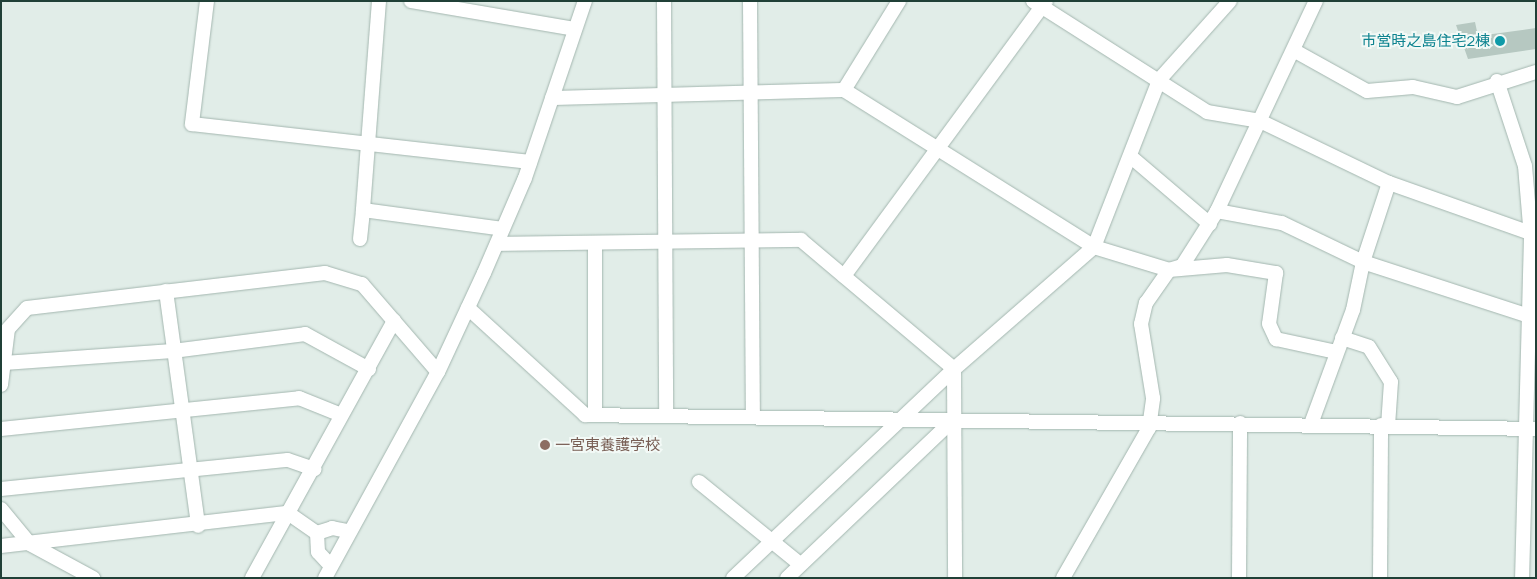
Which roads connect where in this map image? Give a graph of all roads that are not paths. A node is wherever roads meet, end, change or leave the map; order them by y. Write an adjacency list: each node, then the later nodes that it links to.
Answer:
1 (207, 1): 22 (street)
2 (379, 1): 22 (street)
3 (411, 1): 11 (street)
4 (586, 1): 12 (street)
5 (664, 1): 20 (street)
6 (750, 1): 19 (street)
7 (899, 1): 17 (street)
8 (1230, 1): 15 (street)
9 (1316, 1): 13 (street)
10 (1040, 3): 15 (street); 23 (street)
11 (491, 7): 12 (street)
12 (576, 29): 18 (street)
13 (1295, 51): 16 (street); 21 (street)
14 (1536, 72): 16 (street)
15 (1159, 80): 21 (street); 24 (street)
16 (1497, 81): 30 (street)
17 (844, 90): 19 (street); 23 (street)
18 (554, 91): 20 (street); 25 (street)
19 (750, 91): 20 (street); 32 (street)
20 (665, 93): 35 (street)
21 (1260, 121): 26 (street); 28 (street)
22 (368, 142): 25 (street); 27 (street)
23 (939, 150): 36 (street); 39 (street)
24 (1130, 156): 28 (street); 36 (street)
25 (530, 162): 29 (street)
26 (1390, 184): 30 (street); 37 (street)
27 (363, 210): 29 (street); 31 (street)
28 (1214, 218): 37 (street); 38 (street)
29 (503, 229): 33 (street)
30 (1534, 236): 42 (street)
31 (360, 239)
32 (752, 243): 35 (street); 39 (street); 56 (street)
33 (497, 244): 34 (street); 41 (street)
34 (595, 244): 35 (street); 53 (street)
35 (665, 244): 55 (street)
36 (1094, 246): 38 (street); 49 (street)
37 (1363, 262): 42 (street); 44 (street)
38 (1170, 270): 46 (street); 59 (street)
39 (844, 276): 49 (street)
40 (166, 292): 43 (street); 45 (street); 47 (street)
41 (468, 308): 50 (street); 53 (street)
42 (1529, 316): 64 (street)
43 (394, 321): 48 (street); 50 (street)
44 (1342, 338): 46 (street); 62 (street)
45 (173, 351): 47 (street); 48 (street); 52 (street)
46 (1336, 352): 61 (street)
47 (4, 363): 51 (street)
48 (368, 369): 54 (street)
49 (954, 369): 57 (street); 58 (street)
50 (438, 372): 72 (street)
51 (1, 385)
52 (181, 410): 54 (street); 63 (street); 65 (street)
53 (595, 414): 55 (street)
54 (341, 415): 66 (street)
55 (666, 415): 56 (street)
56 (753, 415): 57 (street)
57 (902, 418): 58 (street); 74 (street)
58 (954, 419): 59 (street); 77 (street); 83 (street)
59 (1150, 423): 60 (street); 84 (street)
60 (1240, 423): 61 (street); 85 (street)
61 (1311, 424): 62 (street)
62 (1384, 425): 64 (street); 86 (street)
63 (1, 429)
64 (1529, 429): 87 (street)
65 (188, 469): 66 (street); 68 (street); 71 (street)
66 (314, 469): 70 (street)
67 (699, 482): 74 (street)
68 (1, 489)
69 (1, 509): 75 (street)
70 (288, 514): 71 (street); 73 (street); 80 (street)
71 (198, 526): 75 (street)
72 (348, 531): 73 (street); 78 (street)
73 (317, 533): 78 (street)
74 (771, 541): 77 (street); 81 (street)
75 (30, 544): 76 (street); 79 (street)
76 (1, 546)
77 (800, 564): 82 (street)
78 (328, 572)
79 (93, 578)
80 (252, 578)
81 (733, 578)
82 (787, 578)
83 (955, 578)
84 (1063, 578)
85 (1239, 578)
86 (1380, 578)
87 (1522, 578)

